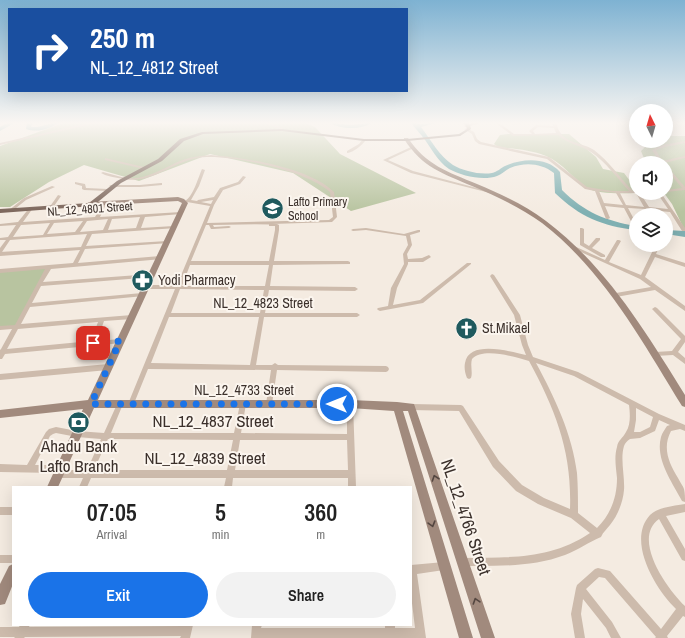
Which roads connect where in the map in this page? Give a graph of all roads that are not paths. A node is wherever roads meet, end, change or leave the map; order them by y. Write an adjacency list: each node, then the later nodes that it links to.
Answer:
1 (167, 152): 10 (main road)
2 (169, 152): 15 (main road)
3 (404, 152): 25 (street)
4 (416, 152): 25 (street)
5 (520, 152): 22 (street)
6 (593, 152): 19 (street)
7 (685, 158): 9 (street)
8 (106, 159): 10 (street)
9 (673, 160)
10 (144, 168): 15 (main road)
11 (203, 170): 29 (street)
12 (103, 173): 15 (street)
13 (673, 175): 21 (street)
14 (244, 177): 28 (street)
15 (125, 178): 20 (main road); 51 (street)
16 (76, 182): 20 (street)
17 (160, 184): 20 (street)
18 (53, 187): 40 (street)
19 (629, 187)
20 (109, 188): 31 (main road)
21 (685, 189): 23 (street)
22 (597, 190): 24 (street); 33 (street)
23 (673, 190)
24 (618, 192): 26 (street); 36 (street)
25 (494, 193): 69 (street)
26 (629, 193)
27 (59, 196): 35 (street)
28 (216, 198): 30 (street); 34 (street)
29 (187, 201): 30 (street); 32 (street); 41 (street)
30 (194, 201): 34 (street)
31 (92, 204): 32 (street); 35 (main road)
32 (104, 204): 45 (street)
33 (603, 204): 36 (street); 47 (street)
34 (212, 205): 51 (street)
35 (52, 207): 37 (main road)
36 (625, 207): 38 (street); 42 (street)
37 (30, 208): 40 (main road); 50 (street)
38 (636, 208)
39 (0, 210): 40 (main road)
40 (11, 210)
41 (181, 213): 44 (street, NL_12_4801 Street); 53 (street)
42 (629, 214)
43 (673, 214): 58 (street)
44 (143, 215): 46 (street, NL_12_4801 Street); 55 (street)
45 (97, 218): 46 (street, NL_12_4801 Street); 48 (street, NL_12_4801 Street)
46 (111, 218): 59 (street)
47 (608, 218)
48 (86, 219): 49 (street, NL_12_4801 Street); 60 (street)
49 (53, 221): 50 (street, NL_12_4801 Street); 63 (street)
50 (20, 223): 52 (street, NL_12_4801 Street); 64 (street)
51 (207, 224): 80 (street); 81 (street)
52 (0, 225)
53 (174, 227): 55 (street); 68 (street)
54 (582, 228): 71 (street)
55 (138, 229): 59 (street)
56 (353, 230): 62 (street)
57 (418, 230): 62 (street)
58 (684, 230)
59 (105, 232): 61 (street)
60 (77, 233): 61 (street); 63 (street)
61 (90, 233): 70 (street)
62 (408, 235): 79 (street)
63 (44, 236): 64 (street)
64 (9, 238): 65 (street); 72 (street)
65 (0, 239)
66 (598, 239): 71 (street)
67 (619, 241): 78 (street)
68 (167, 242): 70 (street); 77 (street)
69 (572, 247): 78 (street); 97 (street)
70 (83, 248): 74 (street); 84 (street)
71 (589, 248): 78 (street)
72 (0, 251)
73 (655, 252): 75 (street)
74 (0, 254)
75 (654, 255): 85 (street); 90 (street)
76 (429, 257): 79 (street)
77 (160, 258): 84 (street); 88 (street)
78 (608, 260): 90 (street)
79 (406, 261): 99 (street)
80 (188, 263): 81 (street); 92 (street)
81 (271, 263): 82 (street); 94 (street)
82 (348, 263)
83 (469, 264): 99 (street)
84 (74, 265): 86 (street)
85 (685, 265)
86 (49, 267): 87 (street); 91 (street)
87 (0, 271)
88 (152, 276): 91 (street); 96 (street)
89 (492, 276): 116 (street)
90 (642, 278): 93 (street)
91 (41, 284): 98 (street)
92 (178, 287): 94 (street); 96 (street); 104 (street)
93 (655, 288): 97 (street); 102 (street)
94 (267, 289): 95 (street); 105 (street)
95 (355, 289)
96 (144, 291): 98 (street); 106 (street)
97 (616, 295): 115 (street)
98 (30, 305): 108 (street)
99 (390, 307): 100 (street)
100 (380, 309)
101 (655, 309): 110 (street)
102 (685, 309)
103 (357, 314): 105 (street, NL_12_4823 Street)
104 (168, 315): 105 (street, NL_12_4823 Street); 118 (street)
105 (262, 315): 119 (street)
106 (132, 317): 107 (street); 111 (street)
107 (102, 320): 108 (street); 112 (street)
108 (17, 327): 109 (street); 114 (street)
109 (0, 328)
110 (684, 339): 113 (street)
111 (120, 341): 112 (street); 121 (street)
112 (93, 343): 114 (street)
113 (674, 353): 115 (street); 117 (street)
114 (1, 354)
115 (655, 354): 126 (street)
116 (531, 359): 123 (street); 125 (street); 158 (street)
117 (685, 361)
118 (148, 366): 119 (street); 129 (street)
119 (253, 366): 120 (street)
120 (275, 366): 122 (street); 131 (street)
121 (108, 367): 124 (street); 127 (street)
122 (386, 369)
123 (469, 376)
124 (0, 377)
125 (632, 403): 136 (street); 141 (street)
126 (685, 403)
127 (91, 404): 128 (street, NL_12_4733 Street); 135 (street, NL_12_4733 Street); 138 (street)
128 (120, 404): 129 (street, NL_12_4733 Street); 139 (street)
129 (131, 404): 130 (street, NL_12_4733 Street)
130 (243, 404): 131 (street, NL_12_4733 Street); 140 (street)
131 (270, 404): 132 (street, NL_12_4733 Street)
132 (350, 404): 133 (street, NL_12_4733 Street); 142 (street)
133 (397, 406): 134 (street, NL_12_4733 Street); 164 (street, one-way to 164)
134 (411, 407): 158 (street); 163 (street, NL_12_4766 Street, one-way to 134)
135 (0, 414)
136 (657, 416): 137 (street); 141 (street)
137 (683, 427): 153 (street)
138 (77, 434): 139 (street, NL_12_4837 Street); 144 (street, NL_12_4837 Street); 145 (street)
139 (105, 436): 140 (street, NL_12_4837 Street); 146 (street)
140 (238, 436): 142 (street, NL_12_4837 Street); 147 (street)
141 (628, 436): 159 (street)
142 (350, 437): 148 (street)
143 (0, 468): 144 (street, NL_12_4839 Street)
144 (28, 469): 145 (street, NL_12_4839 Street)
145 (59, 472): 146 (street, NL_12_4839 Street); 149 (street)
146 (89, 473): 147 (street, NL_12_4839 Street); 150 (street)
147 (231, 474): 148 (street, NL_12_4839 Street); 151 (street)
148 (352, 474): 152 (street)
149 (52, 486)
150 (83, 486)
151 (228, 486)
152 (352, 486)
153 (685, 498)
154 (685, 508): 157 (street)
155 (0, 511): 156 (street)
156 (12, 511)
157 (660, 513): 160 (street); 169 (street)
158 (574, 515): 159 (street)
159 (598, 534): 163 (street)
160 (685, 557)
161 (0, 559): 162 (street)
162 (12, 559)
163 (464, 562): 180 (street, NL_12_4766 Street, one-way to 163)
164 (444, 566): 165 (street); 179 (street)
165 (412, 570): 177 (street)
166 (12, 573): 168 (street)
167 (580, 588): 178 (street); 181 (street); 182 (street)
168 (0, 599)
169 (683, 610): 178 (street)
170 (390, 629): 176 (street); 177 (street)
171 (22, 631): 173 (street); 175 (street)
172 (186, 631): 175 (street)
173 (0, 632)
174 (256, 632): 176 (street)
175 (94, 635)
176 (351, 636)
177 (421, 636)
178 (661, 637)
179 (466, 638)
180 (488, 638)
181 (580, 638)
182 (616, 638)

